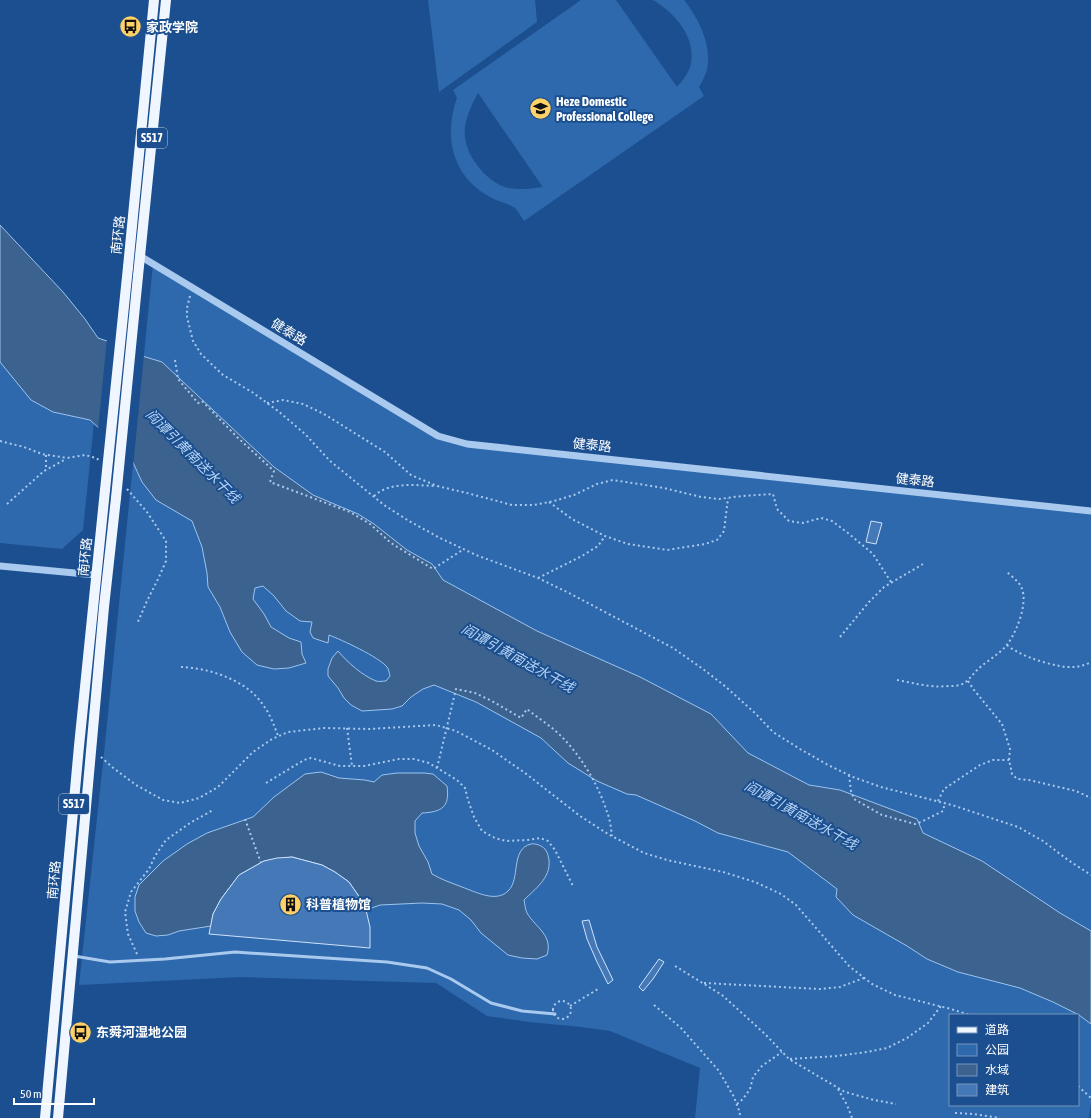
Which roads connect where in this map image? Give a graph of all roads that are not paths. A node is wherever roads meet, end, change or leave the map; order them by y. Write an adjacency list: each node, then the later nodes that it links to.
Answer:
1 (154, 0): 6 (main road, 南环路 / S517, bridge)
2 (166, 0): 3 (main road, 南环路 / S517)
3 (140, 256): 4 (street, 健泰路); 7 (main road, 南环路 / S517, bridge)
4 (1091, 511)
5 (0, 566): 6 (street)
6 (96, 575): 9 (main road, 南环路 / S517)
7 (73, 956): 8 (lane); 10 (main road, 南环路 / S517)
8 (555, 1014)
9 (45, 1118)
10 (58, 1118)

